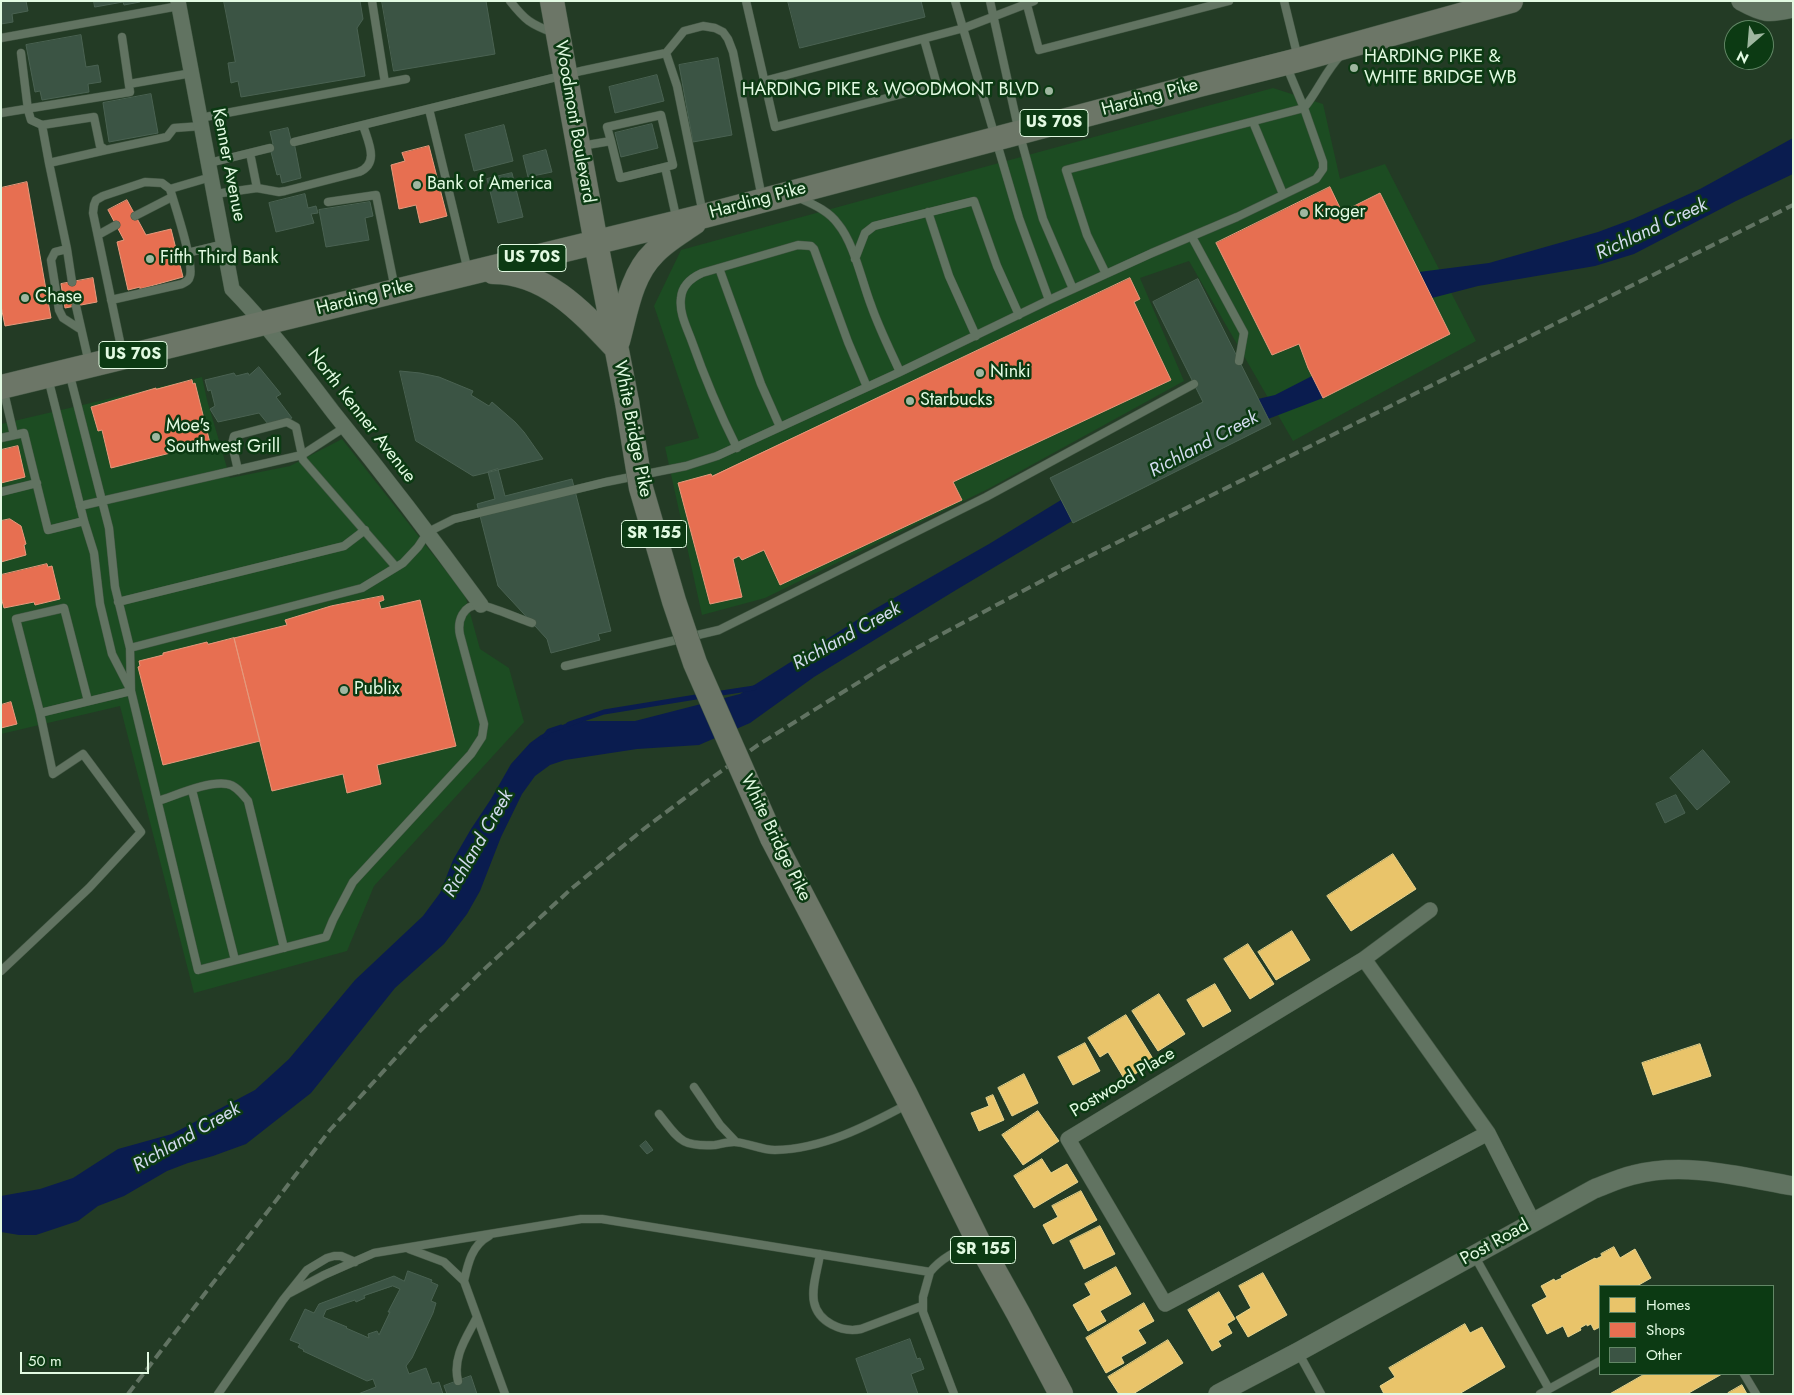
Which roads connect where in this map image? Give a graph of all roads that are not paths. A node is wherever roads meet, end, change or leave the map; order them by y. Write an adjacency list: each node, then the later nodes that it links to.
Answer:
1 (372, 1): 28 (lane)
2 (510, 1): 16 (lane)
3 (552, 1): 16 (main road, Woodmont Boulevard)
4 (746, 1): 27 (lane)
5 (955, 1): 15 (lane)
6 (990, 1): 14 (lane)
7 (1229, 1): 11 (lane)
8 (1284, 1): 23 (lane)
9 (1511, 1): 20 (main road, Harding Pike / US 70S)
10 (1741, 1): 13 (street)
11 (1028, 2): 14 (lane)
12 (179, 4): 18 (lane); 24 (street, Kenner Avenue)
13 (1793, 8)
14 (993, 17): 15 (lane); 38 (lane)
15 (964, 28): 19 (lane); 39 (lane)
16 (558, 34): 25 (main road, Woodmont Boulevard)
17 (122, 37): 29 (lane)
18 (1, 38)
19 (924, 39): 27 (lane); 27 (lane)
20 (1352, 44): 23 (main road, Harding Pike / US 70S); 30 (lane)
21 (21, 53): 32 (lane)
22 (666, 53): 25 (lane); 54 (lane); 58 (lane)
23 (1292, 62): 30 (lane); 38 (main road, Harding Pike / US 70S)
24 (192, 73): 29 (lane); 34 (street, Kenner Avenue)
25 (566, 75): 31 (lane); 42 (main road, Woodmont Boulevard)
26 (406, 79): 28 (lane)
27 (764, 81)
28 (385, 83): 34 (lane)
29 (129, 84): 32 (lane)
30 (1304, 108): 35 (lane); 53 (lane)
31 (429, 109): 37 (lane); 69 (lane)
32 (28, 110): 33 (lane); 36 (lane)
33 (1, 113)
34 (201, 122): 44 (lane); 48 (street, Kenner Avenue)
35 (1252, 122): 53 (lane); 70 (lane)
36 (42, 125): 44 (lane); 46 (lane)
37 (363, 125): 41 (lane); 49 (lane)
38 (1019, 132): 39 (main road, Harding Pike / US 70S); 72 (lane)
39 (994, 138): 52 (main road, Harding Pike / US 70S); 75 (lane)
40 (611, 141): 42 (lane); 47 (lane); 47 (lane)
41 (294, 142)
42 (579, 147): 63 (main road, Woodmont Boulevard)
43 (270, 148): 45 (lane)
44 (106, 150): 46 (lane)
45 (250, 153): 48 (lane); 49 (lane)
46 (49, 163): 65 (lane)
47 (665, 167): 59 (lane)
48 (210, 170): 50 (lane); 51 (street, Kenner Avenue)
49 (257, 188): 51 (lane)
50 (171, 193): 57 (lane); 61 (lane); 66 (lane)
51 (214, 194): 64 (street, Kenner Avenue)
52 (788, 194): 54 (main road, Harding Pike / US 70S); 67 (lane)
53 (1283, 194): 62 (lane)
54 (763, 200): 58 (main road, Harding Pike / US 70S)
55 (328, 202): 73 (lane)
56 (928, 212): 67 (lane); 77 (lane); 80 (lane)
57 (135, 216)
58 (704, 216): 59 (main road, Harding Pike / US 70S); 81 (main road)
59 (677, 222): 63 (main road, Harding Pike / US 70S)
60 (116, 226): 61 (lane)
61 (98, 235): 74 (lane)
62 (1192, 237): 70 (lane); 83 (lane)
63 (596, 243): 69 (main road, Harding Pike / US 70S); 81 (main road, White Bridge Pike / SR 155)
64 (224, 244): 66 (lane); 78 (street, Kenner Avenue)
65 (67, 249): 71 (lane); 79 (lane)
66 (187, 253): 74 (lane)
67 (855, 258): 85 (lane)
68 (719, 268): 88 (lane); 90 (lane); 93 (lane)
69 (469, 272): 73 (main road, Harding Pike / US 70S); 81 (main road)
70 (1106, 274): 72 (lane)
71 (72, 282)
72 (1073, 289): 75 (lane)
73 (395, 290): 78 (main road, Harding Pike / US 70S)
74 (111, 300): 82 (lane)
75 (1049, 300): 77 (lane)
76 (76, 306): 79 (lane)
77 (1019, 315): 80 (lane)
78 (264, 323): 82 (main road, Harding Pike / US 70S); 89 (street, North Kenner Avenue)
79 (80, 329): 84 (lane)
80 (976, 336): 85 (lane)
81 (616, 348): 120 (main road, White Bridge Pike / SR 155, bridge)
82 (123, 357): 84 (main road, Harding Pike / US 70S)
83 (1239, 361)
84 (68, 370): 87 (main road, Harding Pike / US 70S); 98 (lane); 99 (lane)
85 (900, 372): 88 (lane)
86 (1194, 384): 108 (lane)
87 (2, 386): 91 (lane)
88 (867, 387): 90 (lane)
89 (346, 427): 94 (lane); 102 (street, North Kenner Avenue)
90 (780, 427): 93 (lane)
91 (14, 435): 92 (lane); 96 (lane)
92 (1, 438)
93 (737, 448): 102 (lane)
94 (302, 455): 95 (lane); 95 (lane); 101 (lane)
95 (238, 470): 98 (lane)
96 (37, 483): 97 (lane); 100 (lane)
97 (1, 492)
98 (102, 501): 99 (lane); 104 (lane)
99 (80, 506): 100 (lane)
100 (84, 521): 109 (lane)
101 (365, 530): 103 (lane); 104 (lane)
102 (428, 532): 103 (lane); 105 (street, North Kenner Avenue)
103 (396, 567): 107 (lane)
104 (118, 602): 107 (lane)
105 (481, 605): 106 (lane); 115 (lane)
106 (532, 624)
107 (130, 648): 109 (lane)
108 (565, 666)
109 (131, 692): 110 (lane); 113 (lane)
110 (88, 701): 111 (lane); 111 (lane)
111 (40, 713): 118 (lane)
112 (192, 790): 113 (lane); 115 (lane); 117 (lane)
113 (158, 801): 117 (lane)
114 (1430, 910): 116 (street)
115 (284, 948): 117 (lane)
116 (1364, 959): 122 (street); 122 (street, Postwood Place)
117 (235, 960)
118 (1, 971)
119 (694, 1087): 123 (lane)
120 (910, 1103): 123 (lane); 127 (main road, White Bridge Pike / SR 155)
121 (659, 1114): 123 (lane)
122 (1488, 1133): 125 (street)
123 (736, 1142)
124 (1793, 1186): 125 (street, Post Road)
125 (1533, 1222): 130 (street, Post Road)
126 (491, 1235): 128 (lane); 129 (lane); 133 (lane)
127 (978, 1241): 132 (lane); 145 (main road, White Bridge Pike / SR 155)
128 (408, 1248): 131 (lane); 133 (lane)
129 (820, 1254): 132 (lane); 135 (lane)
130 (1474, 1255): 137 (street, Post Road); 141 (lane)
131 (355, 1262): 134 (lane); 134 (lane)
132 (930, 1272): 135 (lane)
133 (464, 1281): 136 (lane)
134 (288, 1294): 142 (lane)
135 (922, 1306): 144 (lane)
136 (477, 1317): 140 (lane); 143 (lane)
137 (1298, 1352): 146 (street, Post Road); 147 (lane)
138 (1599, 1362): 141 (lane)
139 (1745, 1375): 149 (lane)
140 (458, 1381)
141 (1549, 1389): 148 (lane)
142 (218, 1394)
143 (505, 1394)
144 (954, 1394)
145 (1060, 1394)
146 (1218, 1394)
147 (1321, 1394)
148 (1540, 1394)
149 (1756, 1394)

